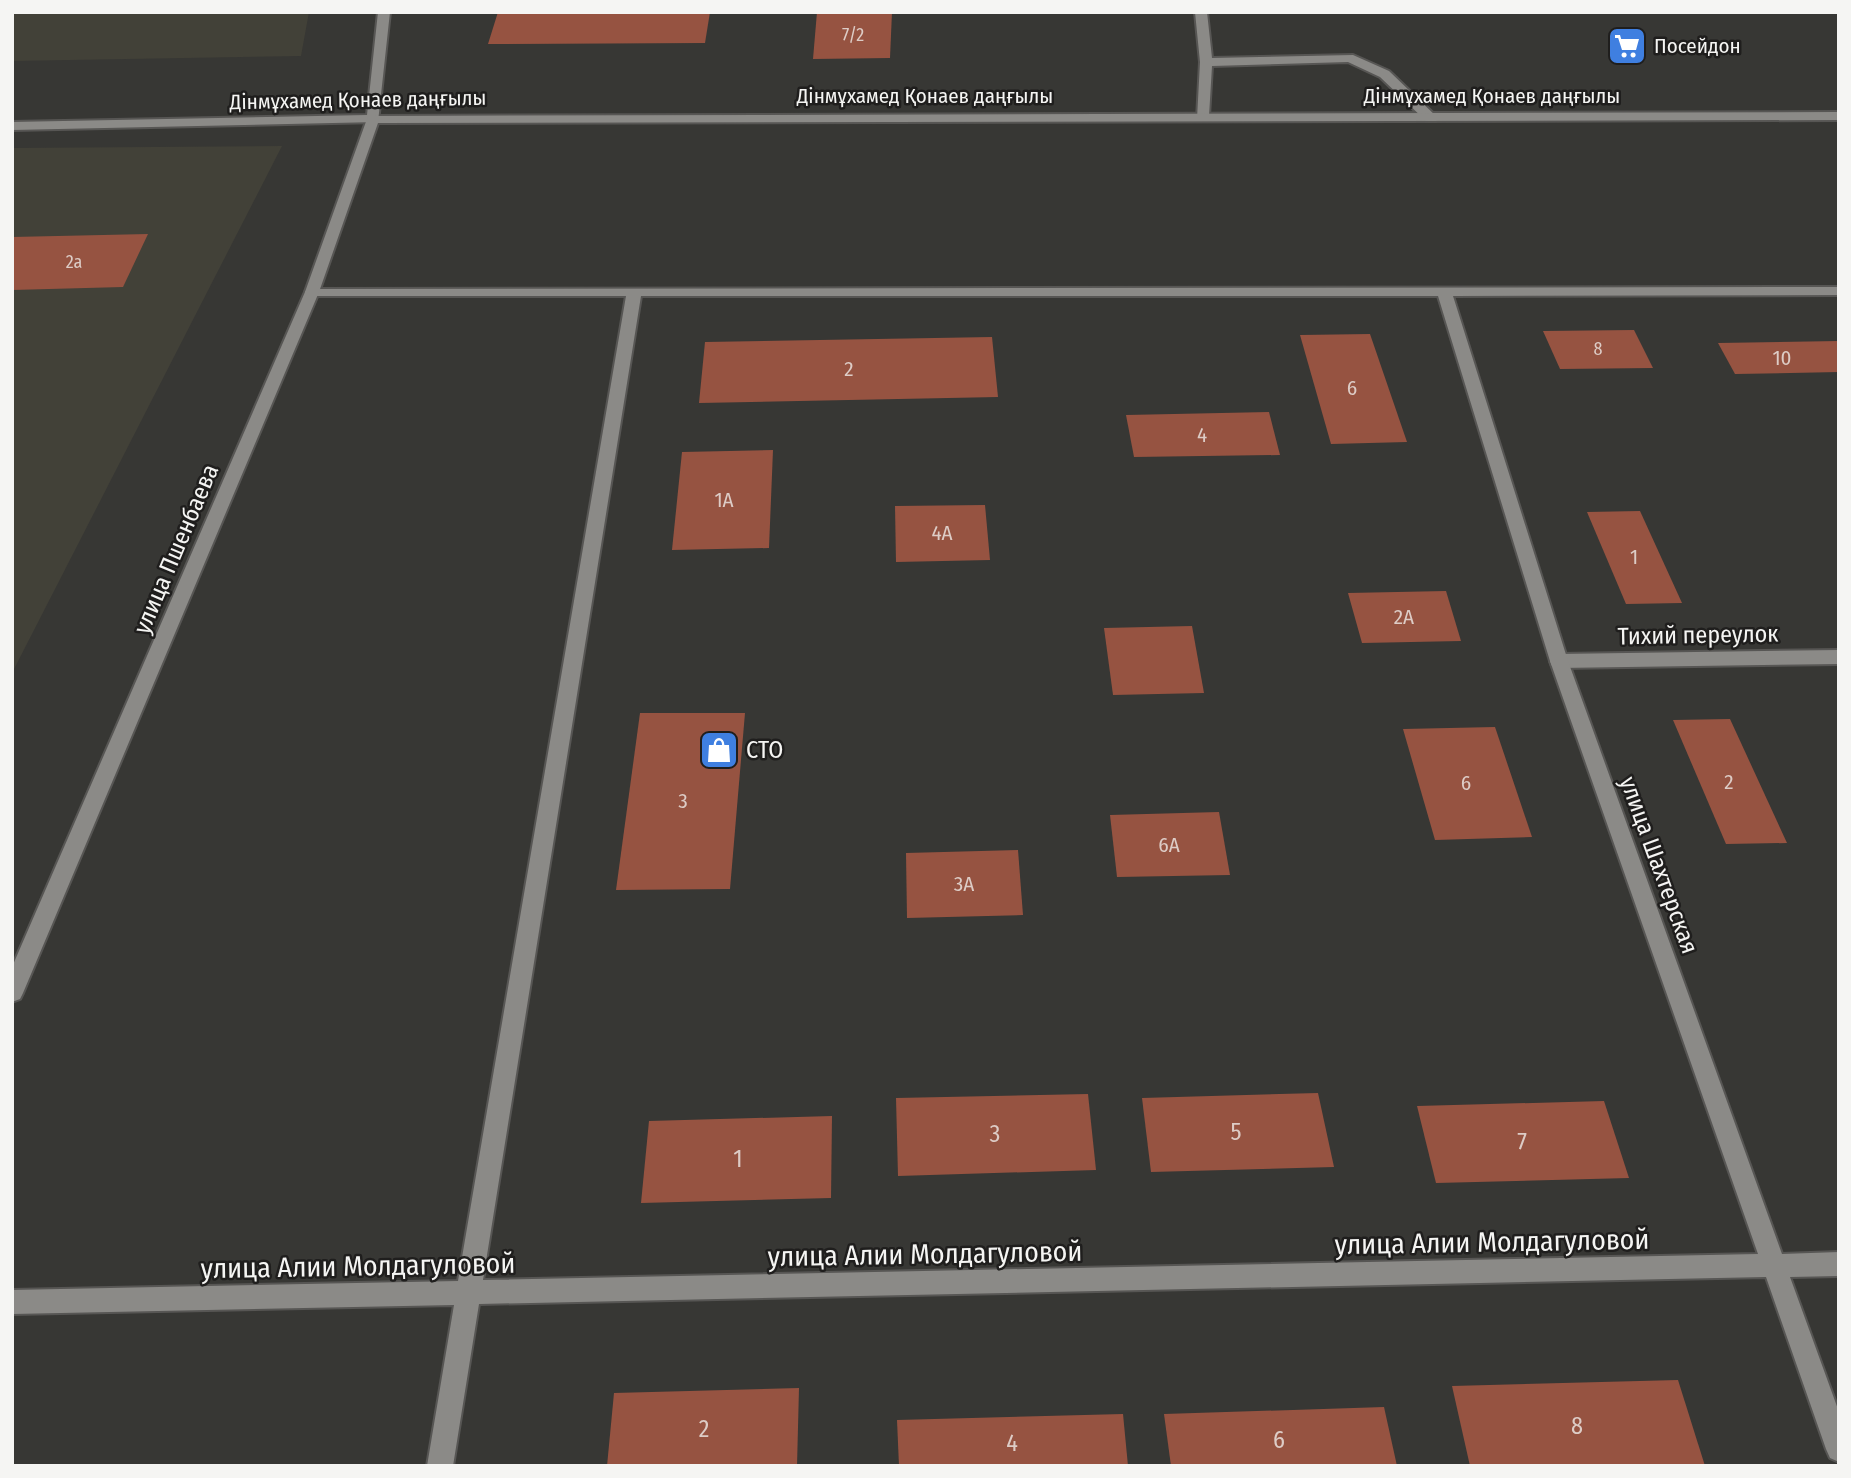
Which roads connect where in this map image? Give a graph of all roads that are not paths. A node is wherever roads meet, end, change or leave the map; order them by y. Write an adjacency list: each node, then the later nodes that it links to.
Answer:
1 (384, 12): 7 (street, улица Пшенбаева)
2 (1201, 12): 3 (street)
3 (1206, 62): 4 (street); 6 (street)
4 (1202, 116): 6 (street, Дінмұхамед Қонаев даңғылы); 7 (street, Дінмұхамед Қонаев даңғылы)
5 (1839, 116): 6 (street, Дінмұхамед Қонаев даңғылы)
6 (1431, 118)
7 (373, 119): 8 (street, Дінмұхамед Қонаев даңғылы); 10 (street, улица Пшенбаева)
8 (12, 126)
9 (1839, 291): 12 (street)
10 (312, 292): 11 (street); 15 (street, улица Пшенбаева)
11 (634, 293): 12 (street); 18 (street)
12 (1445, 293): 14 (street, улица Шахтерская)
13 (1839, 657): 14 (street, Тихий переулок)
14 (1559, 662): 17 (street, улица Шахтерская)
15 (12, 993)
16 (1839, 1264): 17 (street, улица Алии Молдагуловой)
17 (1773, 1265): 18 (street, улица Алии Молдагуловой); 20 (street, улица Шахтерская)
18 (470, 1294): 19 (street, улица Алии Молдагуловой); 21 (street)
19 (12, 1302)
20 (1839, 1450)
21 (440, 1466)

